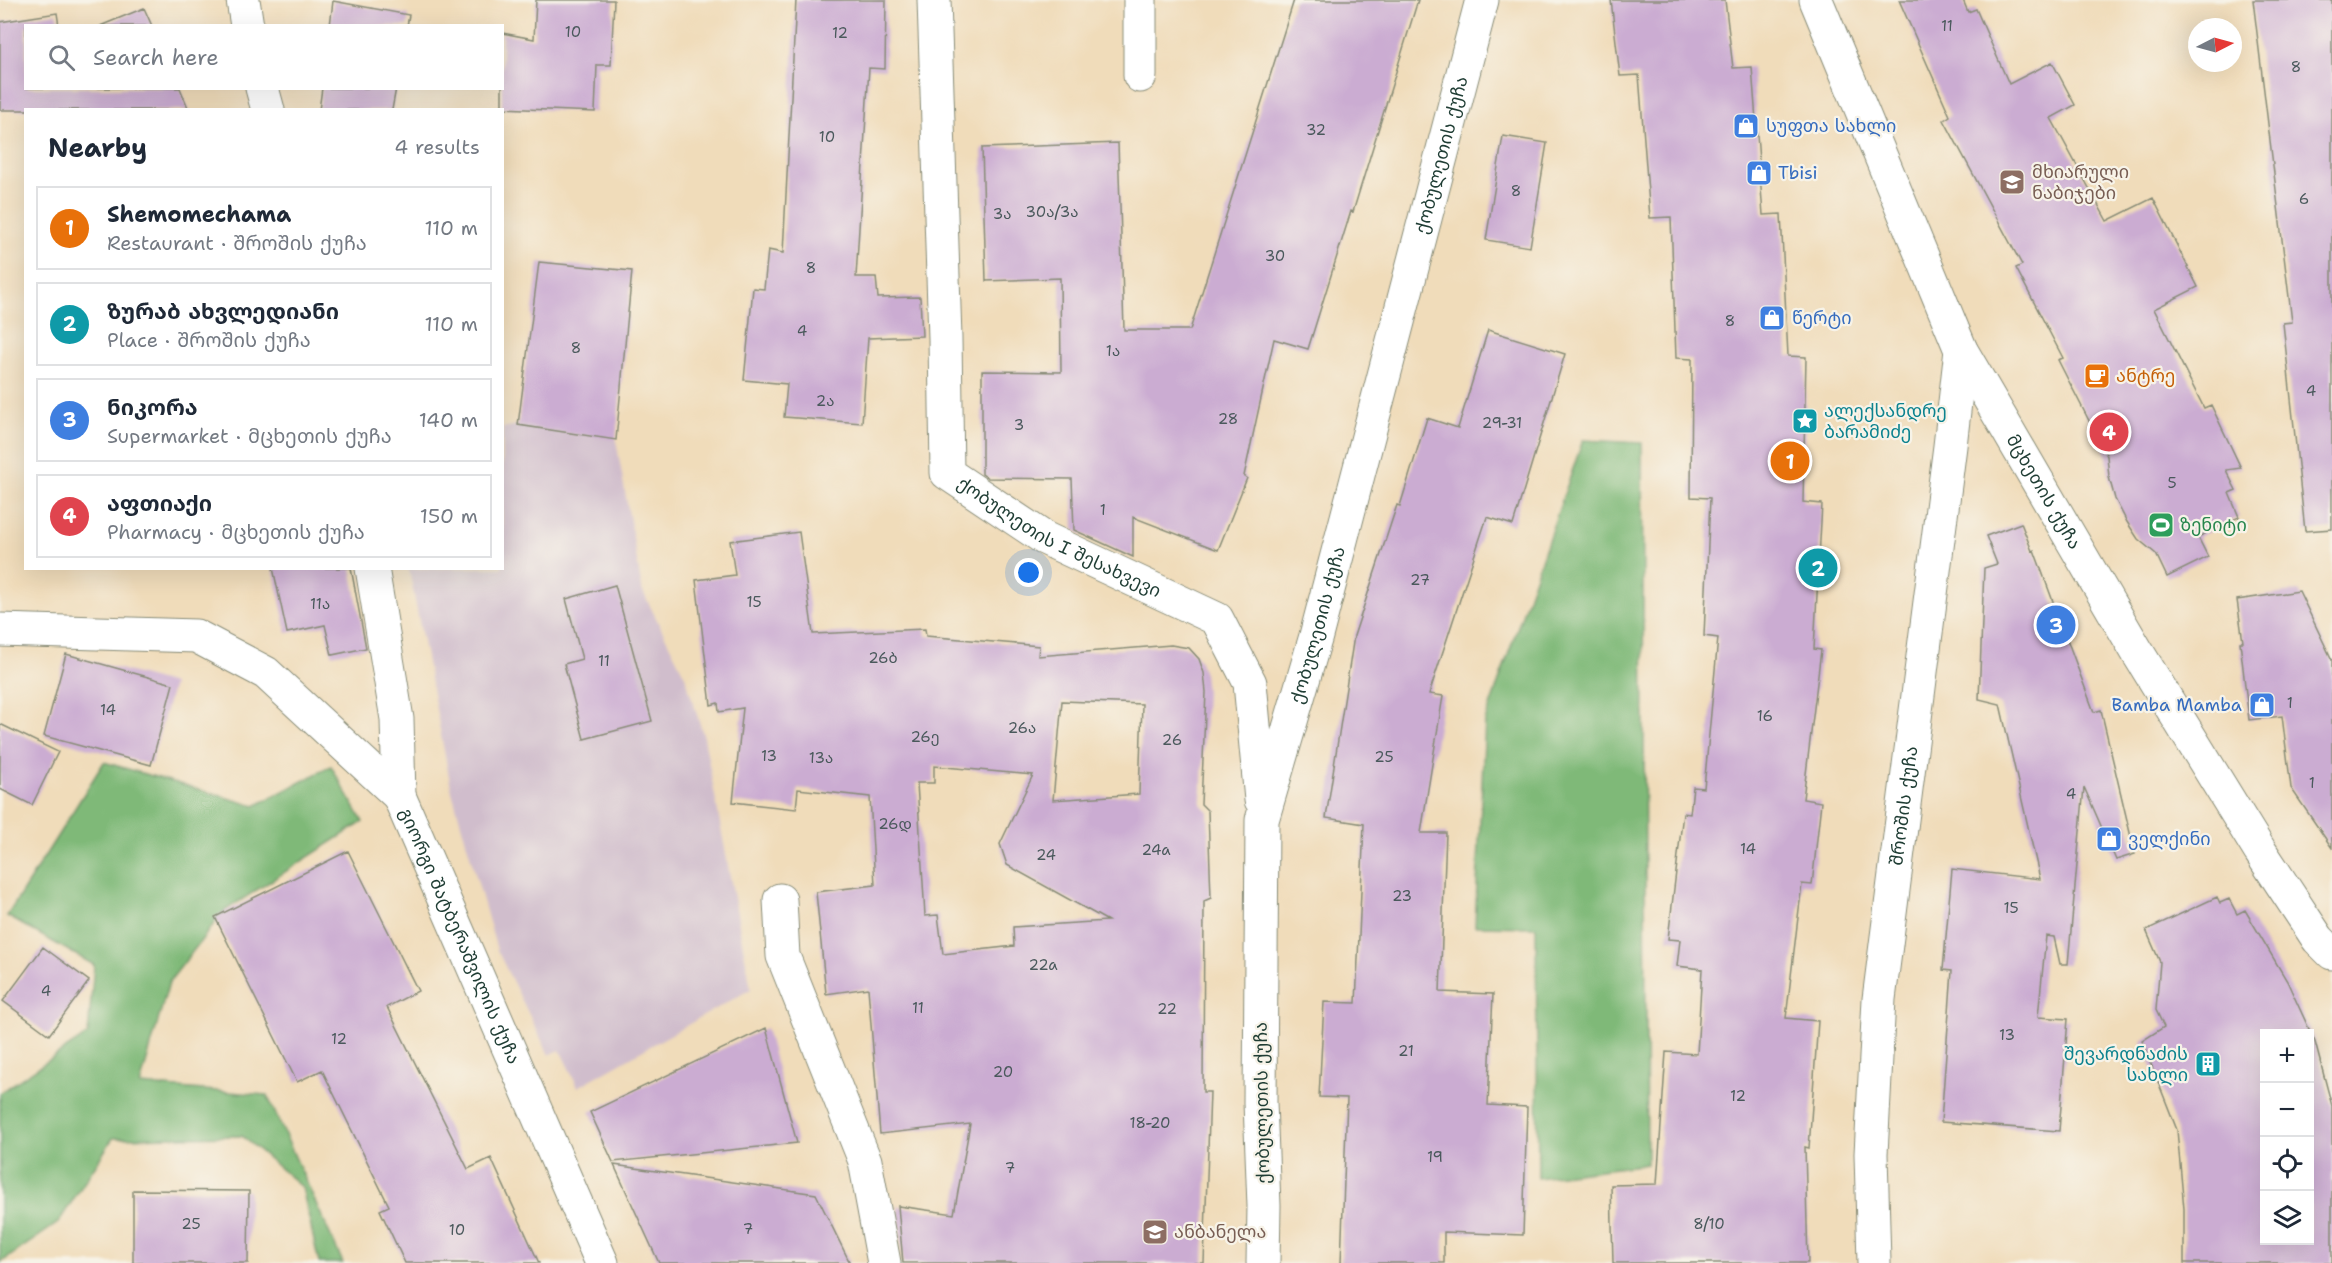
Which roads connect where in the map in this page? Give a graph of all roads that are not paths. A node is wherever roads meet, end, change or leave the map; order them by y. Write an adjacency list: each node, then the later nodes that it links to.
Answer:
1 (243, 0): 6 (street)
2 (934, 0): 14 (street, ქობულეთის I შესახვევი)
3 (1140, 0): 7 (street)
4 (1482, 0): 14 (street, ქობულეთის ქუჩა)
5 (1816, 0): 10 (street, მცხეთის ქუჩა)
6 (247, 24)
7 (1140, 76)
8 (263, 90): 9 (street)
9 (267, 108)
10 (1961, 350): 16 (street, მცხეთის ქუჩა); 20 (street, შროშის ქუჩა)
11 (372, 570): 13 (street)
12 (0, 630): 13 (street, გიორგი შატბერაშვილის ქუჩა)
13 (399, 796): 17 (street, გიორგი შატბერაშვილის ქუჩა)
14 (1262, 820): 19 (street, ქობულეთის ქუჩა)
15 (780, 900): 18 (street)
16 (2332, 953)
17 (602, 1263)
18 (884, 1263)
19 (1263, 1263)
20 (1874, 1263)

